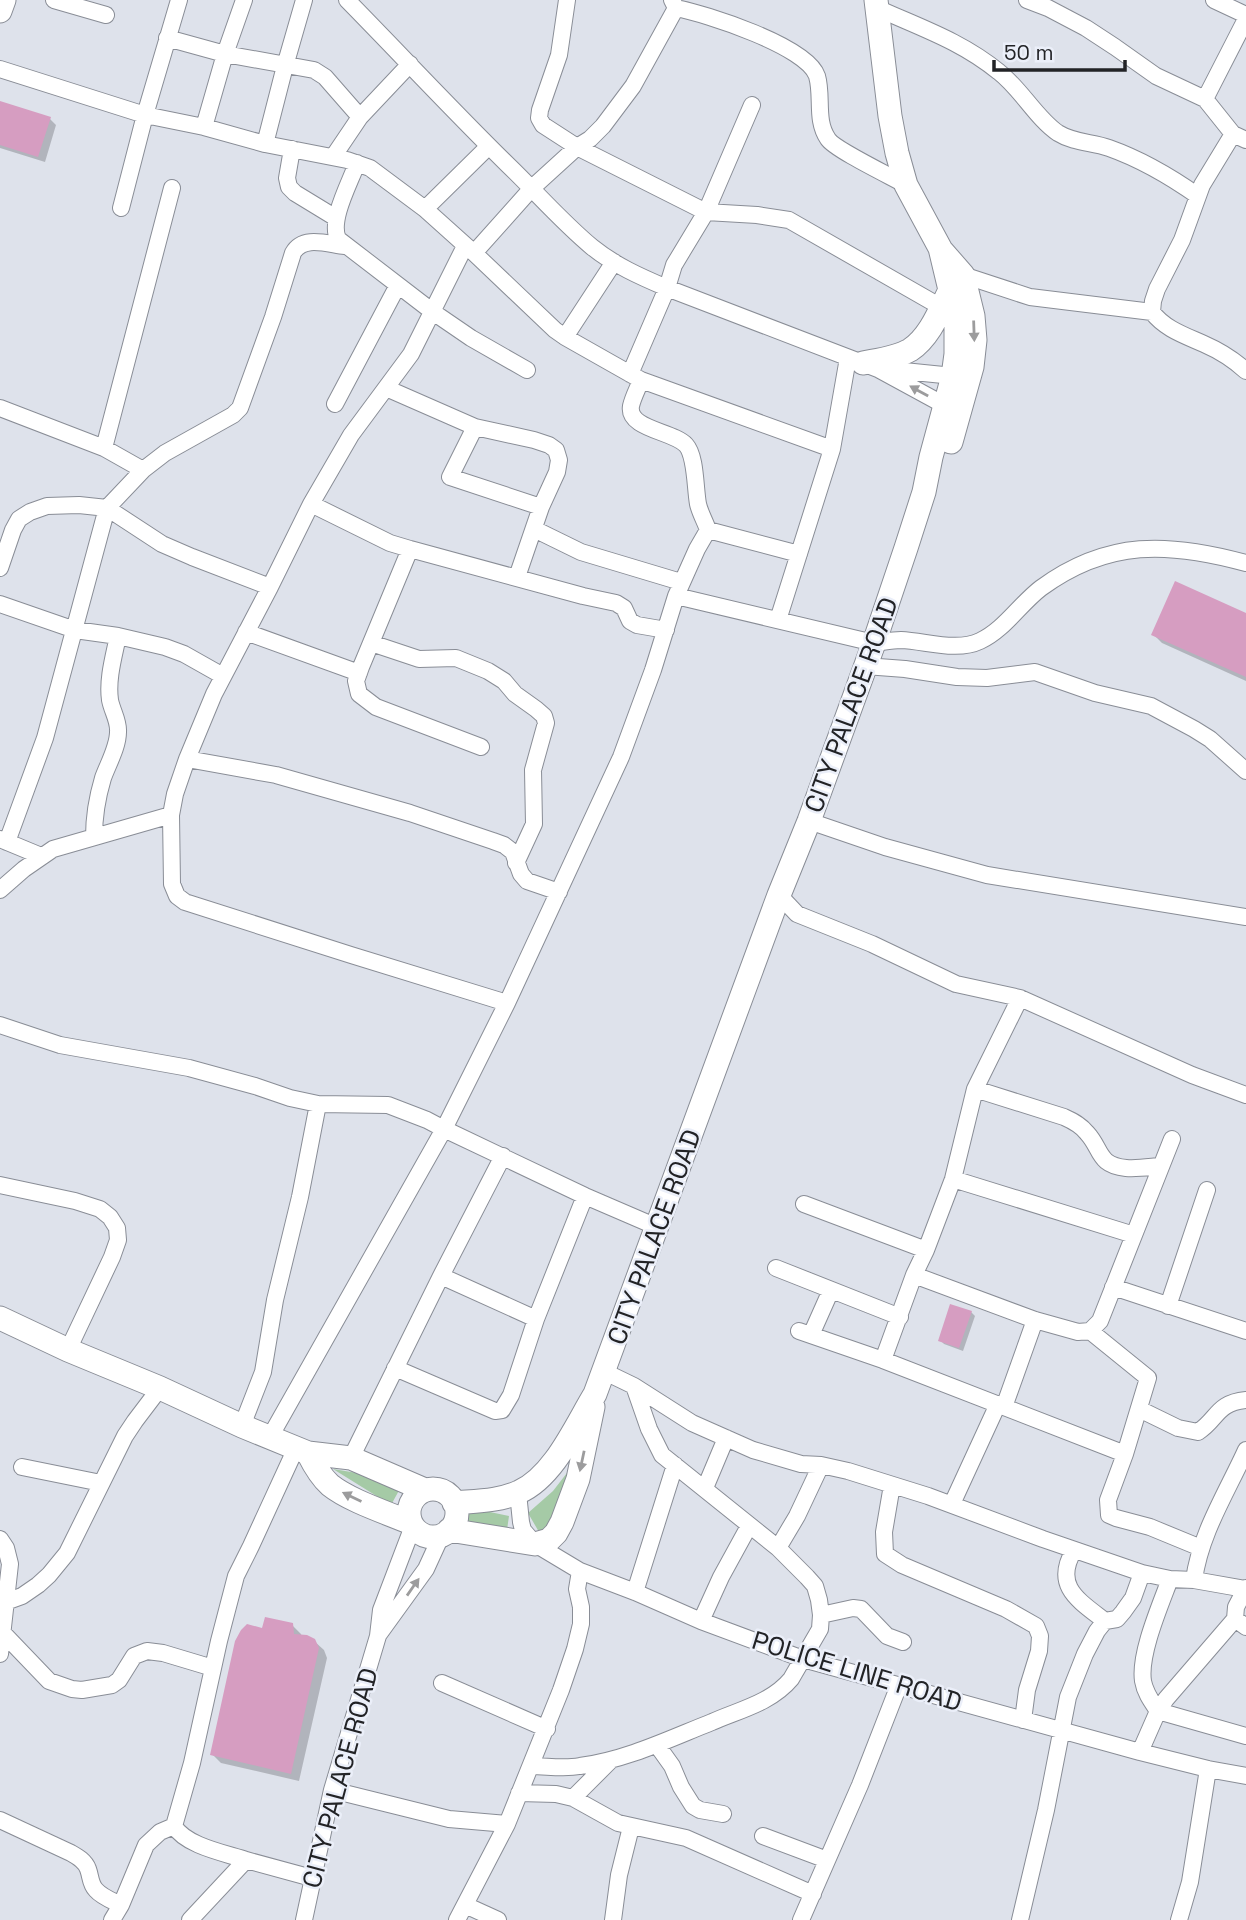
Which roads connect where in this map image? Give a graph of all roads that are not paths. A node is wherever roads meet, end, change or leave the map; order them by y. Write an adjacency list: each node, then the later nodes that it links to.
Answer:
1 (4, 0): 13 (street)
2 (54, 0): 10 (street)
3 (180, 0): 16 (street)
4 (244, 0): 17 (street)
5 (304, 0): 19 (street)
6 (347, 0): 18 (street)
7 (567, 0): 29 (street)
8 (1214, 0): 15 (street)
9 (1036, 2): 21 (street)
10 (75, 3): 14 (street)
11 (674, 4): 29 (street); 33 (street)
12 (876, 4): 33 (street, CITY PALACE ROAD); 36 (street)
13 (0, 11)
14 (106, 15)
15 (1246, 17): 21 (street)
16 (167, 38): 17 (street); 23 (street)
17 (225, 54): 19 (street); 25 (street)
18 (410, 64): 24 (street); 28 (street)
19 (285, 66): 24 (street); 27 (street)
20 (0, 69): 23 (street)
21 (1206, 99): 26 (street)
22 (752, 105): 39 (street)
23 (145, 115): 25 (street); 37 (street)
24 (360, 117): 31 (street)
25 (204, 127): 27 (street)
26 (1240, 137): 36 (street)
27 (265, 144): 30 (street)
28 (489, 146): 35 (street); 38 (street)
29 (577, 146): 35 (street); 39 (street)
30 (292, 149): 31 (street); 40 (street)
31 (333, 158): 32 (street)
32 (357, 163): 38 (street); 40 (street)
33 (906, 185): 46 (street, CITY PALACE ROAD)
34 (172, 187): 60 (street)
35 (532, 188): 42 (street); 43 (street)
36 (1198, 196): 48 (street)
37 (121, 208)
38 (425, 209): 42 (street)
39 (706, 212): 45 (street); 46 (street)
40 (336, 218): 41 (street)
41 (345, 246): 44 (street); 62 (street)
42 (469, 250): 47 (street); 49 (street)
43 (614, 262): 45 (street); 49 (street)
44 (398, 285): 47 (street); 56 (street)
45 (667, 288): 50 (street); 53 (street)
46 (951, 293): 48 (street); 50 (street); 54 (street, CITY PALACE ROAD); 54 (street, one-way to 54)
47 (433, 312): 51 (street); 55 (street)
48 (1152, 312): 52 (street)
49 (565, 337): 53 (street)
50 (863, 363): 54 (street); 58 (street, one-way to 50); 61 (street)
51 (527, 370)
52 (1246, 371)
53 (636, 377): 61 (street); 67 (street)
54 (961, 377): 58 (street, CITY PALACE ROAD)
55 (386, 388): 59 (street); 63 (street)
56 (335, 404)
57 (0, 408): 60 (street)
58 (953, 408): 82 (street, CITY PALACE ROAD)
59 (475, 428): 64 (street); 64 (street)
60 (104, 448): 62 (street)
61 (832, 449): 69 (street)
62 (143, 470): 65 (street)
63 (311, 504): 68 (street); 73 (street)
64 (541, 507): 66 (street)
65 (107, 508): 71 (street); 73 (street); 77 (street)
66 (534, 529): 72 (street); 74 (street)
67 (708, 530): 69 (street); 74 (street)
68 (410, 550): 72 (street); 81 (street)
69 (800, 554): 76 (street)
70 (1246, 563): 82 (street)
71 (0, 568)
72 (517, 577): 78 (street)
73 (270, 587): 79 (street)
74 (679, 589): 76 (street); 78 (street)
75 (0, 604): 77 (street)
76 (778, 620): 82 (street)
77 (75, 630): 80 (street); 92 (street)
78 (666, 630): 96 (street)
79 (246, 632): 84 (street); 85 (street)
80 (118, 636): 85 (street); 91 (street)
81 (370, 643): 84 (street); 94 (street)
82 (874, 643): 83 (street, CITY PALACE ROAD)
83 (865, 666): 88 (street); 90 (street, CITY PALACE ROAD)
84 (359, 673): 86 (street)
85 (223, 676): 87 (street)
86 (481, 747)
87 (187, 759): 89 (street); 94 (street)
88 (1246, 771)
89 (170, 815): 91 (street); 100 (street)
90 (809, 821): 97 (street, CITY PALACE ROAD); 98 (street)
91 (94, 837): 93 (street)
92 (4, 840): 93 (street)
93 (41, 856): 95 (street)
94 (516, 863): 96 (street)
95 (0, 890)
96 (559, 892): 100 (street)
97 (779, 895): 99 (street); 114 (street, CITY PALACE ROAD)
98 (1246, 916)
99 (1020, 998): 102 (street); 103 (street)
100 (507, 1003): 105 (street)
101 (0, 1025): 104 (street)
102 (975, 1089): 108 (street); 109 (street)
103 (1246, 1095)
104 (318, 1104): 105 (street); 139 (street)
105 (444, 1129): 107 (street); 140 (street)
106 (1172, 1139): 108 (street)
107 (503, 1156): 112 (street); 119 (street)
108 (1160, 1166): 115 (street)
109 (953, 1179): 115 (street); 116 (street)
110 (0, 1185): 129 (street)
111 (1207, 1190): 122 (street)
112 (585, 1196): 114 (street); 125 (street)
113 (804, 1204): 116 (street)
114 (657, 1227): 132 (street, CITY PALACE ROAD)
115 (1134, 1235): 120 (street)
116 (926, 1250): 118 (street)
117 (776, 1268): 121 (street)
118 (914, 1275): 123 (street); 126 (street)
119 (440, 1276): 125 (street); 131 (street)
120 (1113, 1287): 122 (street); 127 (street)
121 (831, 1290): 123 (street); 130 (street)
122 (1168, 1306): 128 (street)
123 (900, 1317): 130 (street)
124 (0, 1318): 129 (street)
125 (536, 1318): 131 (street)
126 (1035, 1320): 127 (street); 137 (street)
127 (1090, 1331): 138 (street)
128 (1246, 1331)
129 (68, 1350): 134 (street)
130 (883, 1360): 137 (street)
131 (395, 1368): 145 (street)
132 (605, 1372): 133 (street); 135 (street, CITY PALACE ROAD)
133 (634, 1386): 141 (street); 146 (street)
134 (160, 1388): 139 (street); 149 (street)
135 (595, 1394): 153 (street, CITY PALACE ROAD); 160 (street, CITY PALACE ROAD, one-way to 160)
136 (1246, 1400): 138 (street)
137 (1001, 1405): 144 (street); 155 (street)
138 (1139, 1409): 144 (street)
139 (242, 1426): 140 (street)
140 (270, 1437): 142 (street)
141 (726, 1438): 147 (street); 151 (street)
142 (302, 1450): 145 (street); 156 (street, one-way to 142); 180 (street)
143 (1246, 1450): 162 (street)
144 (1125, 1454): 162 (street)
145 (351, 1458): 152 (street)
146 (675, 1465): 151 (street); 169 (street)
147 (821, 1465): 150 (street); 161 (street)
148 (22, 1467): 149 (street)
149 (101, 1483): 170 (street)
150 (892, 1485): 155 (street); 184 (street)
151 (705, 1488): 157 (street)
152 (425, 1490): 154 (street); 156 (street)
153 (518, 1493): 154 (street, CITY PALACE ROAD); 160 (street)
154 (454, 1503): 158 (street)
155 (952, 1504): 163 (street)
156 (412, 1524): 158 (street); 176 (street)
157 (749, 1526): 161 (street); 172 (street)
158 (446, 1532): 160 (street); 176 (street, one-way to 158)
159 (0, 1539): 170 (street)
160 (535, 1544): 164 (street, POLICE LINE ROAD)
161 (778, 1548): 171 (street)
162 (1201, 1548): 167 (street)
163 (1074, 1550): 165 (street); 173 (street)
164 (580, 1571): 169 (street, POLICE LINE ROAD); 185 (street)
165 (1142, 1573): 166 (street); 173 (street)
166 (1170, 1579): 167 (street); 183 (street)
167 (1194, 1580): 168 (street)
168 (1246, 1588): 174 (street)
169 (635, 1592): 172 (street, POLICE LINE ROAD)
170 (2, 1604): 175 (street)
171 (821, 1615): 177 (street); 179 (street)
172 (701, 1621): 179 (street, POLICE LINE ROAD)
173 (1105, 1621): 186 (street)
174 (1241, 1623): 183 (street)
175 (3, 1633): 178 (street); 180 (street)
176 (378, 1636): 194 (street, CITY PALACE ROAD)
177 (903, 1642)
178 (0, 1654)
179 (803, 1659): 182 (street, POLICE LINE ROAD); 188 (street)
180 (213, 1668): 200 (street)
181 (442, 1683): 185 (street)
182 (899, 1685): 184 (street, POLICE LINE ROAD); 204 (street)
183 (1158, 1712): 187 (street); 189 (street)
184 (1023, 1720): 186 (street, POLICE LINE ROAD)
185 (547, 1729): 191 (street)
186 (1060, 1730): 189 (street, POLICE LINE ROAD); 216 (street)
187 (1246, 1736)
188 (657, 1745): 190 (street); 197 (street)
189 (1140, 1752): 192 (street, POLICE LINE ROAD)
190 (613, 1758): 191 (street); 196 (street)
191 (531, 1766): 195 (street)
192 (1208, 1769): 193 (street, POLICE LINE ROAD); 217 (street)
193 (1246, 1776)
194 (332, 1790): 199 (street); 205 (street, CITY PALACE ROAD)
195 (519, 1793): 196 (street); 199 (street)
196 (573, 1798): 201 (street)
197 (723, 1814)
198 (0, 1820): 207 (street)
199 (507, 1824): 208 (street)
200 (174, 1826): 203 (street); 207 (street)
201 (631, 1827): 206 (street); 214 (street)
202 (764, 1836): 204 (street)
203 (246, 1860): 205 (street); 210 (street)
204 (827, 1860): 206 (street)
205 (312, 1878): 211 (street, CITY PALACE ROAD)
206 (813, 1894): 215 (street)
207 (121, 1905): 209 (street)
208 (465, 1905): 212 (street); 213 (street)
209 (112, 1920)
210 (190, 1920)
211 (304, 1920)
212 (457, 1920)
213 (498, 1920)
214 (613, 1920)
215 (801, 1920)
216 (1020, 1920)
217 (1180, 1920)

